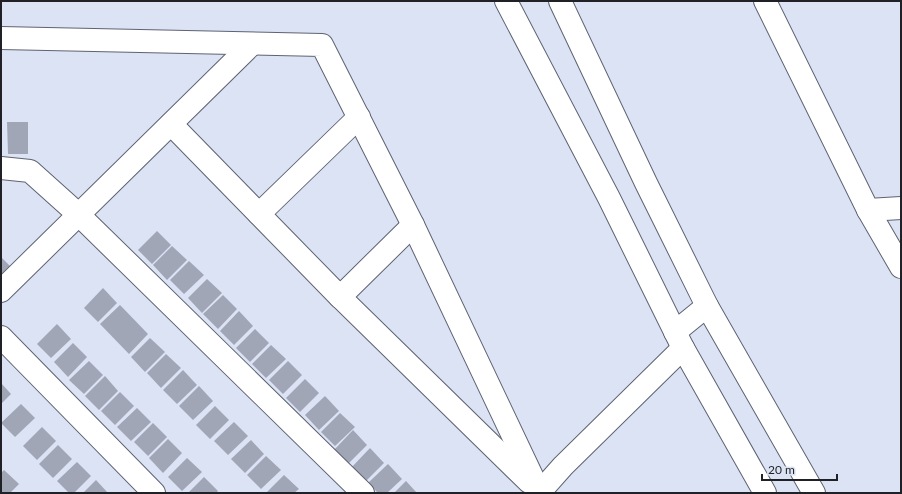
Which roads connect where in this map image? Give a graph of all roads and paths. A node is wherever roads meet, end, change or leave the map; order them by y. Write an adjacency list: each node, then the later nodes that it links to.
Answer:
1 (506, 1): 19 (street)
2 (560, 1): 17 (street)
3 (765, 1): 10 (street)
4 (1, 38): 5 (street)
5 (252, 44): 6 (street); 7 (street)
6 (359, 117): 11 (street); 13 (street)
7 (171, 124): 11 (street); 12 (street)
8 (1, 168): 12 (street)
9 (901, 208): 10 (street)
10 (868, 210): 14 (street)
11 (259, 214): 16 (street)
12 (79, 215): 15 (street); 21 (street)
13 (413, 225): 16 (street); 22 (street)
14 (901, 267)
15 (1, 291)
16 (340, 296): 22 (street)
17 (707, 306): 19 (street); 24 (street)
18 (1, 338): 20 (street)
19 (679, 340): 22 (street); 23 (street)
20 (154, 493)
21 (363, 493)
22 (540, 493)
23 (765, 493)
24 (814, 493)

